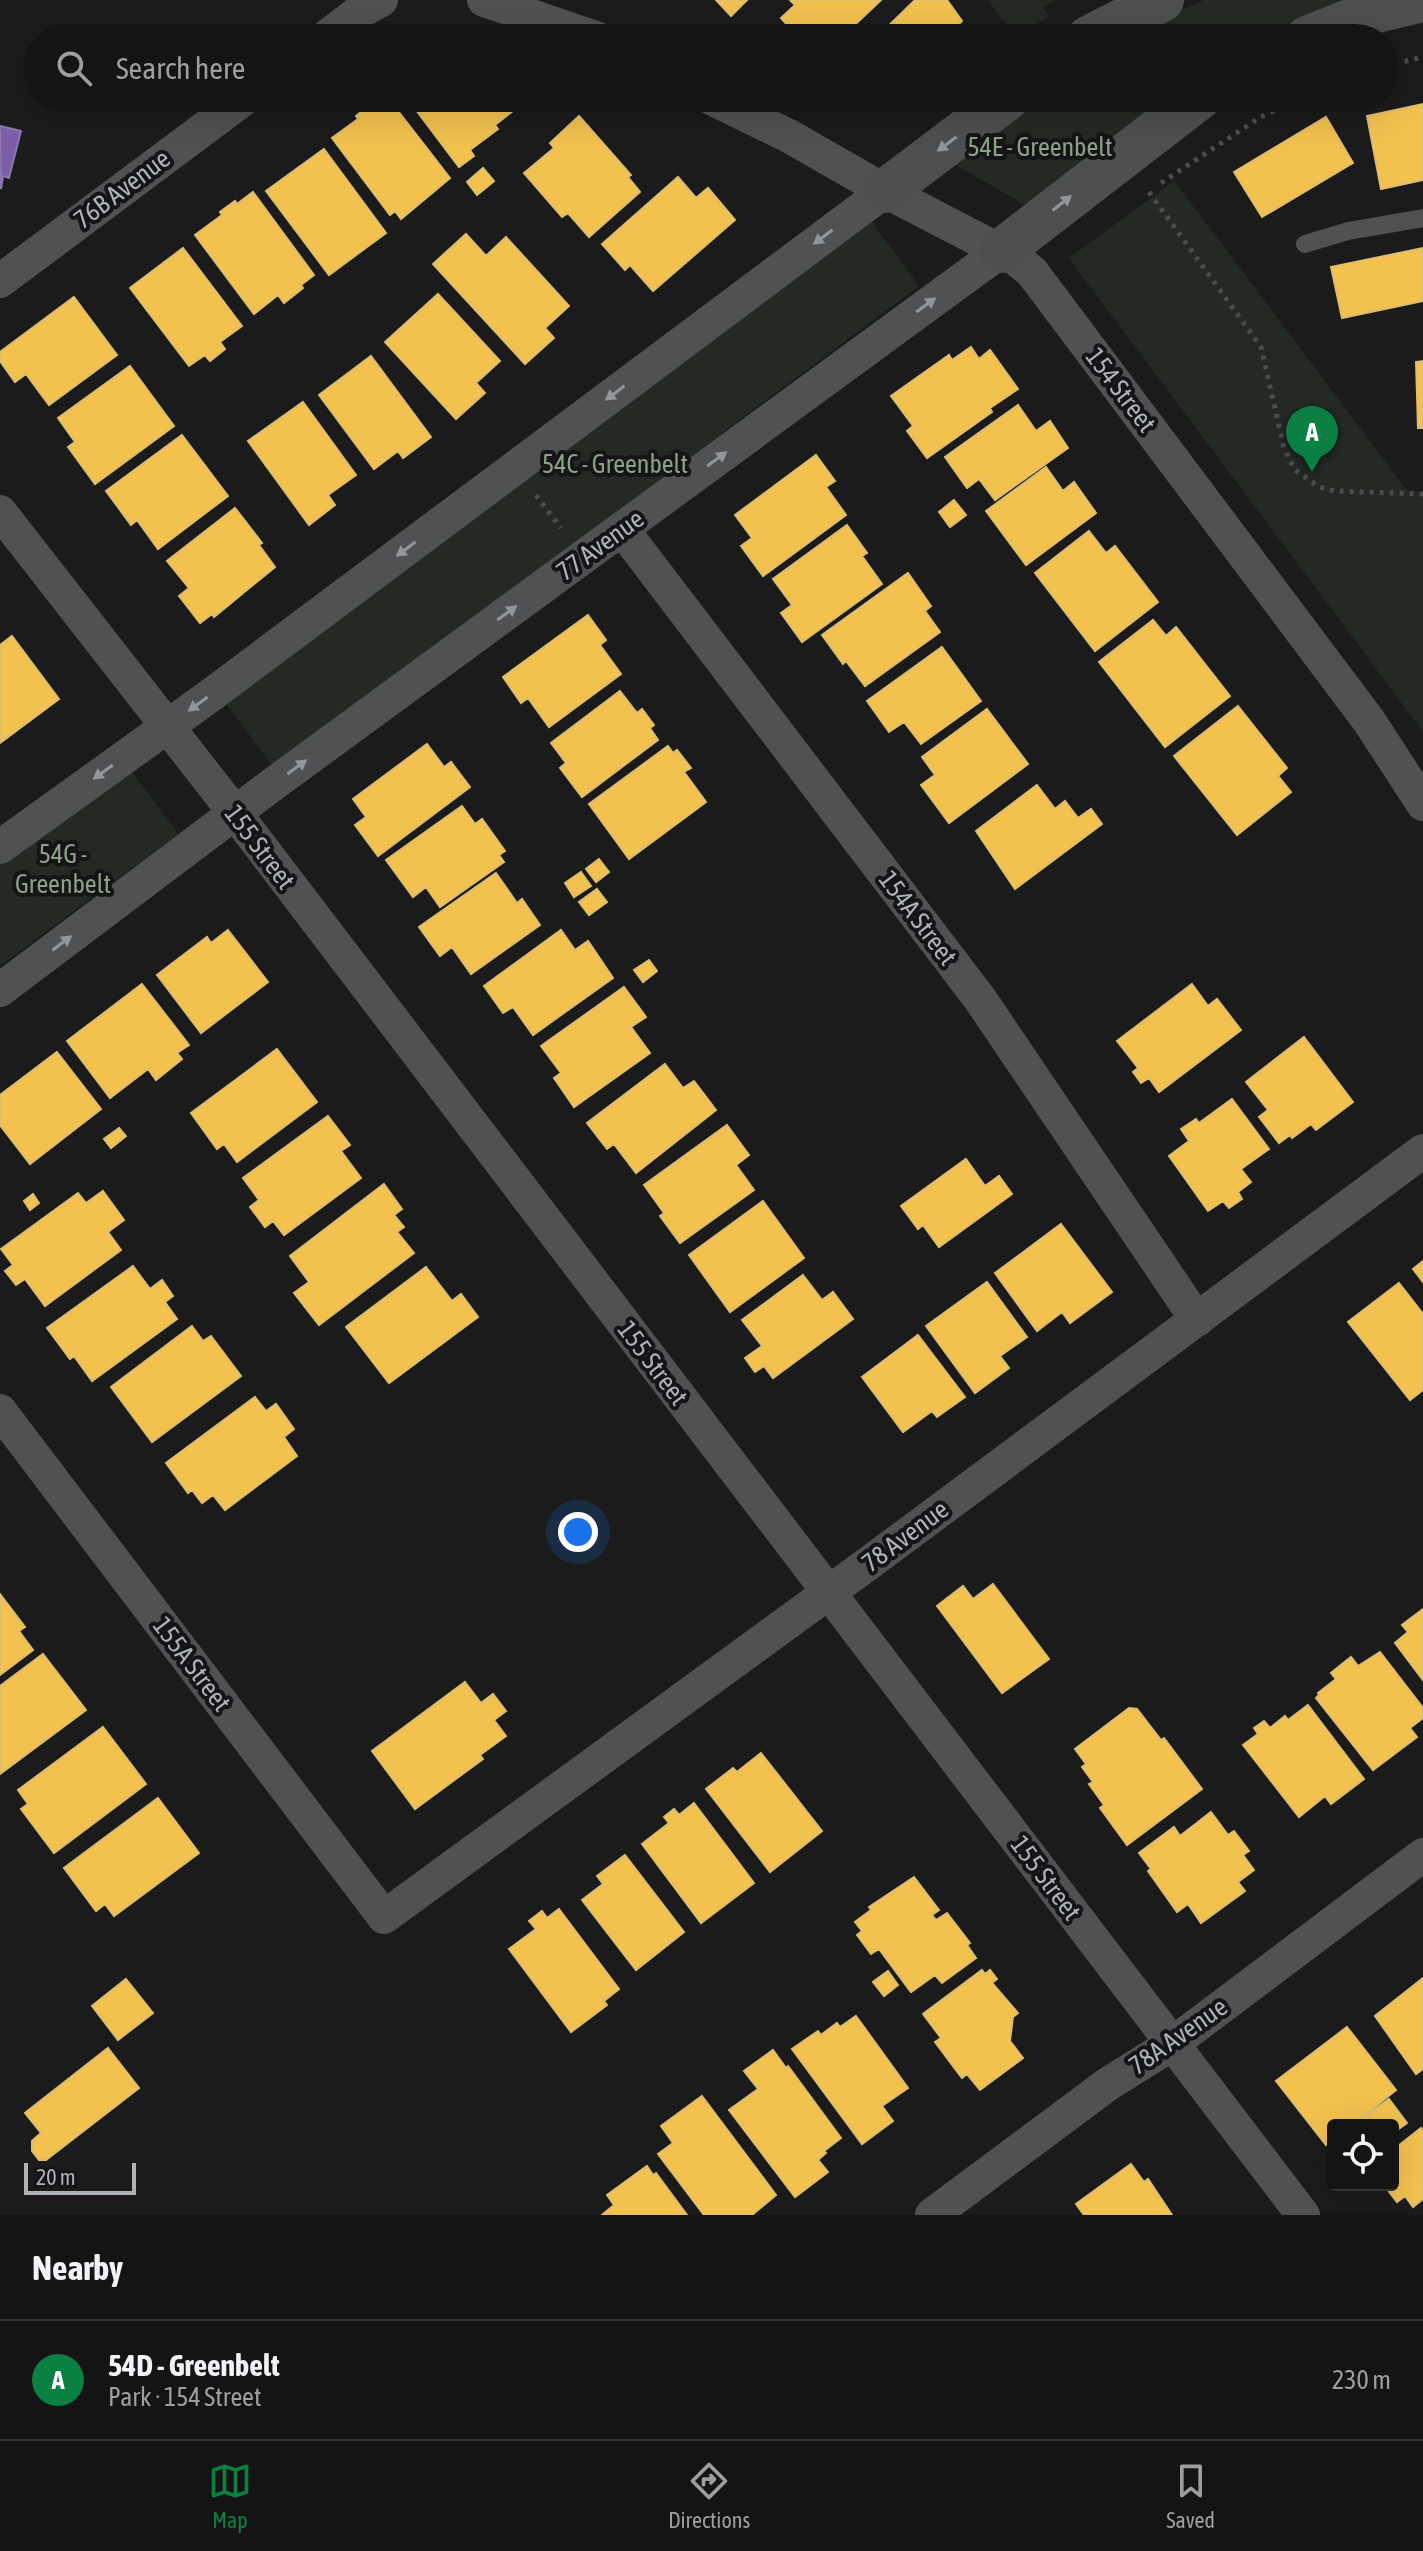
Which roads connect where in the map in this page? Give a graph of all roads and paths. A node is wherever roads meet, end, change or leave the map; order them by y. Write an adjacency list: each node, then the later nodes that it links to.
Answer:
1 (381, 0): 5 (street)
2 (484, 0): 6 (street)
3 (1162, 0): 7 (street)
4 (1422, 0): 8 (street)
5 (343, 24)
6 (555, 24)
7 (1115, 24)
8 (1342, 24)
9 (1423, 57): 10 (path)
10 (1399, 63)
11 (226, 112): 22 (street, 76B Avenue)
12 (740, 112): 16 (street, 154 Street)
13 (989, 112): 16 (street, one-way to 16)
14 (1181, 112): 21 (street, 77 Avenue, one-way to 14)
15 (1271, 112): 17 (path)
16 (885, 191): 21 (street, 154 Street); 28 (street, one-way to 28)
17 (1149, 192): 18 (path); 24 (path)
18 (1136, 201)
19 (1423, 218): 20 (lane)
20 (1305, 244)
21 (1001, 251): 26 (street, 77 Avenue, one-way to 21); 29 (street, 154 Street)
22 (0, 281)
23 (532, 490): 27 (path)
24 (1423, 494)
25 (0, 512): 28 (street, 155 Street)
26 (622, 529): 30 (street, 77 Avenue, one-way to 26); 34 (street, 154A Street)
27 (565, 534)
28 (167, 727): 30 (street, 155 Street); 31 (street, one-way to 31)
29 (1423, 804)
30 (235, 813): 32 (street, 77 Avenue, one-way to 30); 36 (street, 155 Street)
31 (0, 847)
32 (0, 990)
33 (1423, 1151): 34 (street, 78 Avenue)
34 (1197, 1320): 36 (street, 78 Avenue)
35 (0, 1411): 38 (street, 155A Street)
36 (828, 1592): 38 (street, 78 Avenue); 39 (street, 155 Street)
37 (1423, 1855): 39 (street, 78A Avenue)
38 (384, 1917)
39 (1172, 2044): 40 (street, 78A Avenue); 41 (street, 155 Street)
40 (932, 2215)
41 (1303, 2215)

